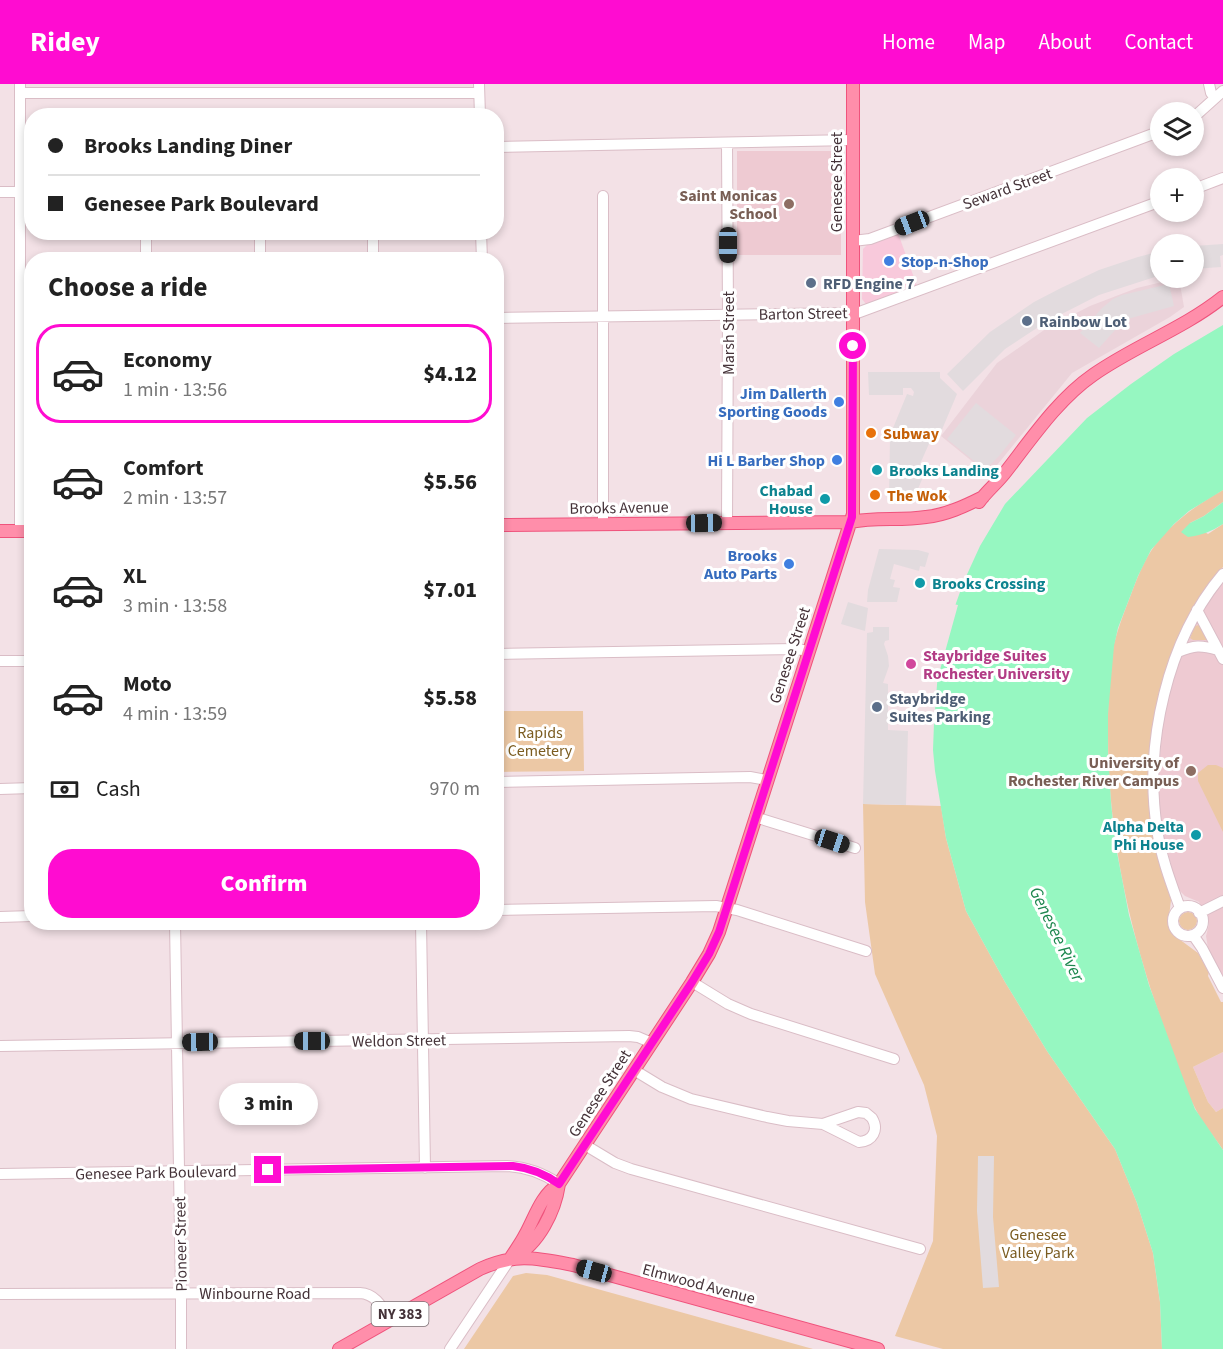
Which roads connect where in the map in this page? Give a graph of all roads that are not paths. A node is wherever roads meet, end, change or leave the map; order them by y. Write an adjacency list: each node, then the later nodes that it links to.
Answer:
1 (853, 84): 9 (main road, Genesee Street)
2 (1209, 84): 5 (street)
3 (21, 88): 4 (street); 12 (street)
4 (479, 88): 6 (street)
5 (1219, 95): 7 (street)
6 (480, 108)
7 (1204, 108)
8 (1150, 135): 19 (street, Seward Street)
9 (853, 140): 10 (street); 19 (main road, Genesee Street)
10 (727, 143): 11 (street); 22 (street, Marsh Street)
11 (504, 147)
12 (24, 150)
13 (1223, 178): 14 (street)
14 (1204, 185)
15 (0, 192): 16 (street)
16 (24, 192)
17 (603, 196): 23 (street)
18 (1150, 205): 21 (street, Barton Street)
19 (853, 241): 21 (main road, Genesee Street)
20 (1223, 297): 25 (main road, Brooks Avenue)
21 (853, 313): 22 (street, Barton Street); 25 (main road, Genesee Street)
22 (728, 314): 23 (street, Barton Street); 26 (street, Marsh Street)
23 (602, 316): 24 (street, Barton Street); 27 (street)
24 (504, 318)
25 (851, 522): 26 (main road, Brooks Avenue); 33 (main road, Genesee Street)
26 (727, 523): 27 (main road, Brooks Avenue)
27 (603, 524): 28 (main road, Brooks Avenue)
28 (504, 525)
29 (0, 531): 30 (main road)
30 (24, 531)
31 (1223, 574): 32 (street)
32 (1197, 610): 34 (street); 36 (street)
33 (808, 651): 35 (street); 39 (main road, Genesee Street)
34 (1178, 652): 36 (street); 47 (street)
35 (504, 654)
36 (1220, 655)
37 (0, 661): 38 (street)
38 (24, 661)
39 (767, 780): 40 (street); 43 (main road, Genesee Street)
40 (504, 782)
41 (24, 788): 42 (street)
42 (0, 789)
43 (755, 816): 44 (street); 46 (main road, Genesee Street)
44 (855, 848)
45 (1223, 901): 49 (street)
46 (726, 908): 48 (street); 55 (street); 56 (main road, Genesee Street)
47 (1180, 908): 49 (street); 54 (street)
48 (504, 910)
49 (1199, 913): 54 (street)
50 (24, 916): 51 (street)
51 (0, 917)
52 (175, 930): 59 (street, Pioneer Street)
53 (421, 930): 58 (street)
54 (1193, 935): 57 (street)
55 (866, 951)
56 (692, 982): 60 (main road, Genesee Street); 62 (street)
57 (1223, 988)
58 (424, 1040): 59 (street, Weldon Street); 60 (street, Weldon Street); 66 (street)
59 (178, 1043): 61 (street, Weldon Street); 67 (street, Pioneer Street)
60 (651, 1043): 63 (main road, Genesee Street)
61 (0, 1046)
62 (894, 1059)
63 (634, 1070): 64 (street); 65 (main road, Genesee Street)
64 (824, 1124)
65 (585, 1145): 69 (main road, Genesee Street); 70 (street)
66 (425, 1168): 67 (street, Genesee Park Boulevard); 69 (street, Genesee Park Boulevard)
67 (179, 1171): 68 (street, Genesee Park Boulevard); 72 (street, Pioneer Street)
68 (0, 1174)
69 (559, 1184): 71 (main road, Genesee Street)
70 (920, 1248)
71 (510, 1259): 74 (main road, NY 383); 77 (street, Genesee Street); 78 (main road, Elmwood Avenue)
72 (181, 1293): 73 (street, Winbourne Road); 74 (street, Winbourne Road); 75 (street, Pioneer Street)
73 (0, 1294)
74 (390, 1320): 76 (main road, NY 383)
75 (181, 1349)
76 (339, 1349)
77 (450, 1349)
78 (878, 1349)

